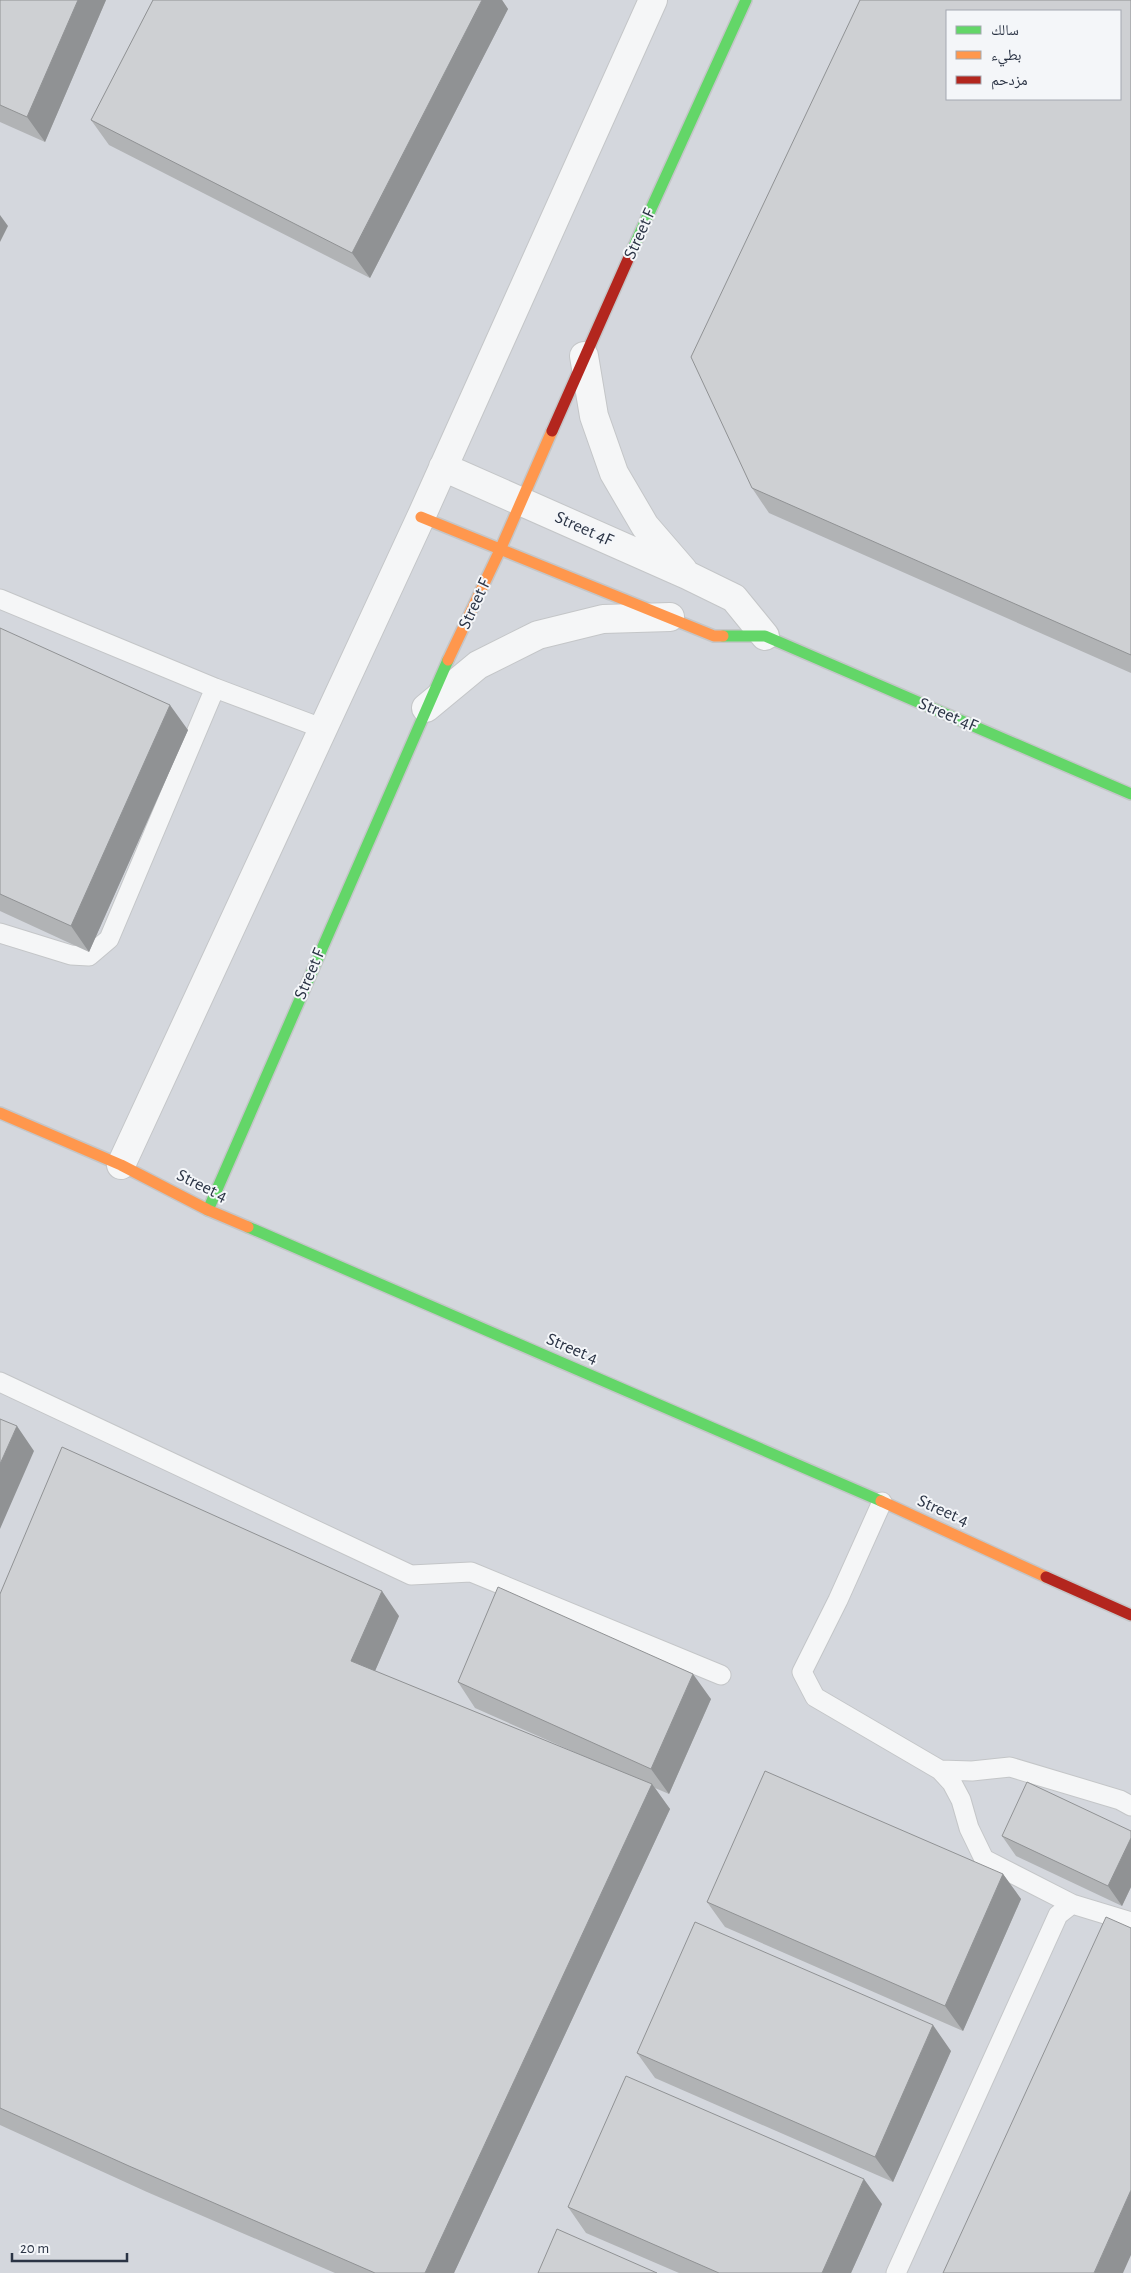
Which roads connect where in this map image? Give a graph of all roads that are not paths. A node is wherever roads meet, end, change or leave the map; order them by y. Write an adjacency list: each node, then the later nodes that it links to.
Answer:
1 (653, 0): 4 (street)
2 (746, 0): 3 (street, Street F)
3 (584, 356): 5 (street, Street F); 8 (street)
4 (443, 467): 5 (street, Street 4F); 6 (street)
5 (522, 501): 7 (street, Street F); 8 (street, Street 4F)
6 (421, 518): 7 (street, Street 4F); 14 (street)
7 (500, 550): 10 (street, Street 4F); 13 (street, Street F)
8 (687, 575): 11 (street, Street 4F)
9 (0, 599): 12 (lane)
10 (670, 617): 11 (street, Street 4F); 13 (street)
11 (765, 636): 15 (street, Street 4F)
12 (215, 688): 14 (lane); 16 (lane)
13 (426, 708): 19 (street, Street F)
14 (324, 729): 18 (street)
15 (1131, 794)
16 (0, 933)
17 (0, 1114): 18 (street, Street 4)
18 (121, 1165): 19 (street, Street 4)
19 (208, 1210): 21 (street, Street 4)
20 (0, 1382): 23 (lane)
21 (882, 1502): 22 (street, Street 4); 24 (lane)
22 (1131, 1615)
23 (721, 1675)
24 (940, 1770): 25 (lane); 26 (lane)
25 (1131, 1806)
26 (1072, 1904): 27 (lane); 28 (lane)
27 (1131, 1922)
28 (896, 2273)

